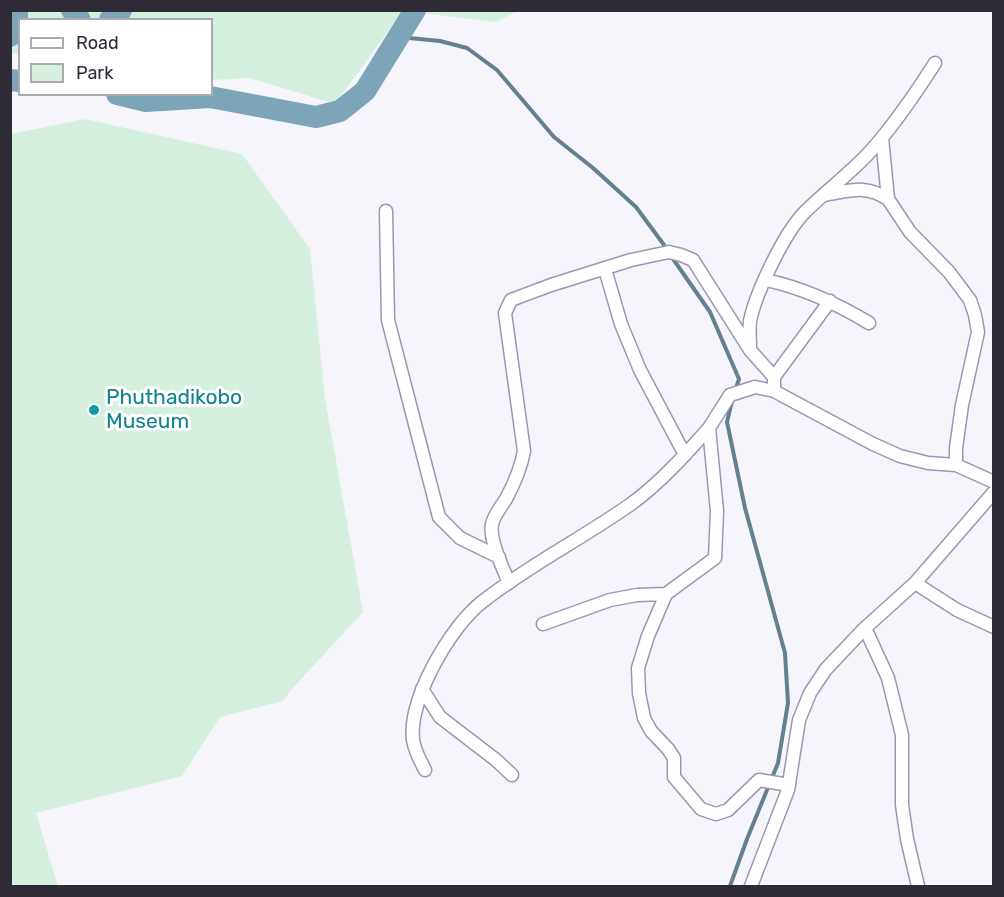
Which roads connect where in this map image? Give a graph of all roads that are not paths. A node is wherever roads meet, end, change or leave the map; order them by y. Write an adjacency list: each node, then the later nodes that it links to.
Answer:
1 (935, 63): 2 (street)
2 (882, 138): 3 (street); 4 (street)
3 (824, 195): 4 (street); 7 (street)
4 (888, 199): 15 (street)
5 (386, 211): 18 (street)
6 (605, 269): 10 (street); 14 (street); 18 (street)
7 (765, 280): 8 (street); 10 (street)
8 (830, 301): 9 (street); 11 (street)
9 (869, 323)
10 (750, 350): 11 (street)
11 (774, 377): 12 (street)
12 (774, 391): 13 (street); 15 (street)
13 (709, 428): 14 (street); 21 (street)
14 (685, 455): 19 (street)
15 (956, 465): 16 (street)
16 (993, 482)
17 (993, 492): 20 (street)
18 (499, 557): 19 (street)
19 (509, 583): 25 (street)
20 (915, 584): 23 (street); 24 (street)
21 (666, 594): 22 (street); 28 (street)
22 (543, 624)
23 (993, 627)
24 (865, 628): 28 (street); 30 (street)
25 (422, 689): 26 (street); 27 (street)
26 (425, 770)
27 (512, 775)
28 (783, 784): 29 (street)
29 (751, 886)
30 (918, 886)

